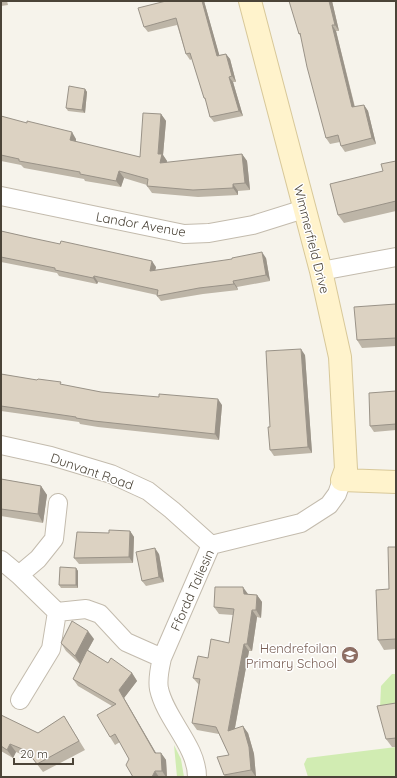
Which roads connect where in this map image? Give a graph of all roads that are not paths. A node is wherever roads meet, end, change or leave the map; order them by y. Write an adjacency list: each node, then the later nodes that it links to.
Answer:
1 (250, 1): 3 (street, Wimmerfield Drive)
2 (1, 196): 3 (street, Landor Avenue)
3 (304, 209): 5 (street, Wimmerfield Drive)
4 (396, 258): 5 (street)
5 (321, 271): 7 (street, Wimmerfield Drive)
6 (1, 445): 10 (street, Dunvant Road)
7 (342, 480): 8 (street); 10 (street, Ffordd Taliesin)
8 (396, 482)
9 (58, 503): 12 (street)
10 (211, 545): 14 (street, Ffordd Taliesin)
11 (1, 560): 12 (street)
12 (19, 576): 13 (street)
13 (57, 612): 14 (street); 15 (street)
14 (162, 658): 16 (street, Ffordd Taliesin)
15 (20, 700)
16 (197, 777)

